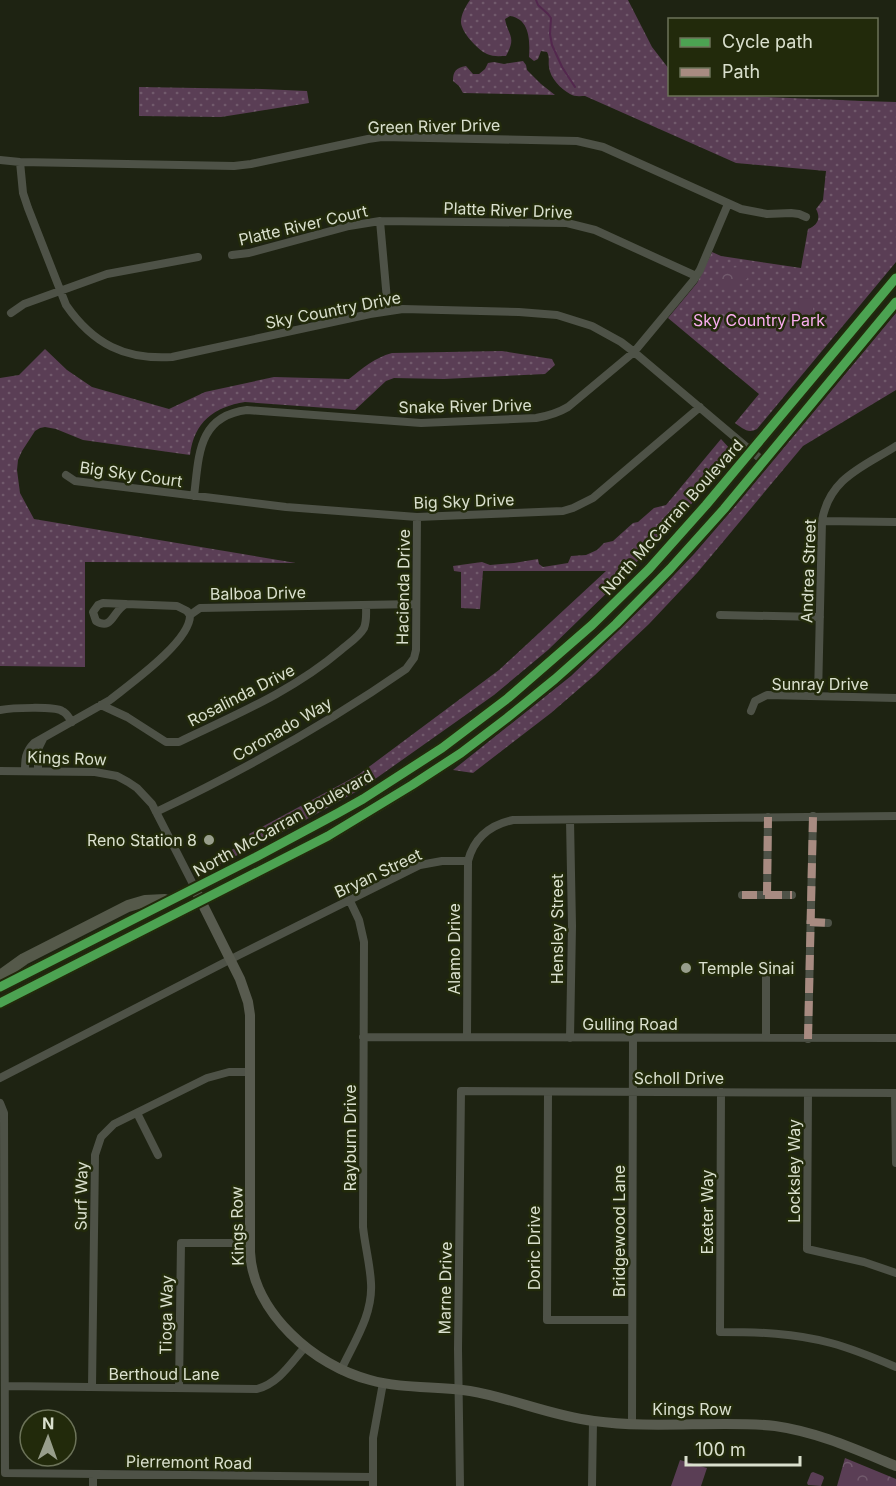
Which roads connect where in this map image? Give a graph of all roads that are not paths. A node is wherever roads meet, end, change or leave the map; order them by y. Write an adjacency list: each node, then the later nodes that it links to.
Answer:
1 (0, 160): 2 (street, Green River Drive)
2 (20, 162): 3 (street, Green River Drive); 10 (street, Sky Country Drive)
3 (728, 204): 4 (street, Green River Drive); 8 (street, Snake River Drive)
4 (806, 217)
5 (380, 221): 6 (street, Platte River Court); 8 (street, Platte River Drive); 12 (street)
6 (232, 255)
7 (198, 257): 10 (street)
8 (696, 276): 14 (street, Snake River Drive)
9 (896, 278): 17 (main road, North McCarran Boulevard)
10 (60, 291): 12 (street, Sky Country Drive); 13 (street)
11 (896, 302): 18 (main road, North McCarran Boulevard)
12 (388, 311): 14 (street, Sky Country Drive)
13 (11, 313)
14 (634, 352): 15 (street, Sky Country Drive); 20 (street, Snake River Drive)
15 (700, 407): 17 (street, Sky Country Drive); 21 (street, Big Sky Drive)
16 (896, 446): 22 (street, Andrea Street)
17 (752, 451): 18 (street, Sky Country Drive); 32 (main road, North McCarran Boulevard)
18 (763, 460): 37 (main road, North McCarran Boulevard)
19 (66, 475): 20 (street, Big Sky Court)
20 (194, 496): 21 (street, Big Sky Drive)
21 (417, 517): 25 (street, Hacienda Drive)
22 (822, 521): 23 (street); 29 (street, Andrea Street)
23 (896, 522)
24 (126, 604): 27 (street)
25 (416, 604): 26 (street, Balboa Drive); 30 (street, Hacienda Drive)
26 (366, 605): 27 (street, Balboa Drive); 35 (street, Rosalinda Drive)
27 (190, 615): 35 (street, Balboa Drive)
28 (720, 615): 29 (street)
29 (820, 617): 31 (street, Andrea Street)
30 (414, 658): 45 (street, Coronado Way)
31 (818, 696): 33 (street, Sunray Drive); 39 (street, Sunray Drive)
32 (508, 698): 37 (main road); 51 (main road, North McCarran Boulevard)
33 (896, 698)
34 (0, 705): 36 (street)
35 (100, 705): 40 (street, Balboa Drive)
36 (9, 708): 38 (street); 40 (street)
37 (518, 709): 56 (main road, North McCarran Boulevard)
38 (0, 710)
39 (751, 711)
40 (72, 722): 41 (street, Balboa Drive)
41 (44, 738): 43 (street, Balboa Drive); 44 (street)
42 (0, 771): 43 (street, Kings Row)
43 (25, 771): 44 (street, Kings Row)
44 (38, 771): 45 (street, Kings Row)
45 (156, 812): 51 (street, Kings Row)
46 (813, 816): 47 (street); 48 (street); 58 (street)
47 (896, 816)
48 (768, 817): 49 (street); 53 (street)
49 (570, 820): 50 (street); 67 (street, Hensley Street)
50 (468, 861): 57 (street, Bryan Street); 66 (street, Alamo Drive)
51 (195, 888): 55 (main road, North McCarran Boulevard); 56 (main road, Kings Row)
52 (742, 895): 53 (street)
53 (767, 895): 54 (street)
54 (792, 895)
55 (172, 899): 62 (main road); 63 (main road, North McCarran Boulevard)
56 (201, 901): 60 (main road, Kings Row); 64 (main road, North McCarran Boulevard)
57 (350, 901): 60 (street, Bryan Street); 65 (street, Rayburn Drive)
58 (810, 922): 59 (street); 71 (street)
59 (828, 922)
60 (230, 960): 72 (main road, Kings Row); 73 (street, Bryan Street)
61 (766, 969): 69 (street)
62 (0, 976)
63 (0, 987)
64 (0, 1003)
65 (363, 1037): 66 (street, Gulling Road); 89 (street, Rayburn Drive)
66 (467, 1037): 67 (street, Gulling Road)
67 (570, 1038): 68 (street, Gulling Road)
68 (633, 1038): 69 (street, Gulling Road); 76 (street, Bridgewood Lane)
69 (766, 1038): 71 (street, Gulling Road)
70 (896, 1038): 71 (street, Gulling Road)
71 (808, 1039)
72 (251, 1072): 81 (street, Surf Way); 84 (main road, Kings Row)
73 (0, 1078)
74 (461, 1091): 75 (street, Scholl Drive); 94 (street, Marne Drive)
75 (548, 1092): 76 (street, Scholl Drive); 86 (street, Doric Drive)
76 (633, 1092): 77 (street, Scholl Drive); 86 (street, Bridgewood Lane)
77 (721, 1092): 78 (street, Scholl Drive); 88 (street, Exeter Way)
78 (808, 1093): 79 (street, Scholl Drive); 85 (street, Locksley Way)
79 (896, 1093): 83 (street)
80 (0, 1103): 91 (street)
81 (137, 1113): 82 (street); 92 (street, Surf Way)
82 (158, 1155)
83 (896, 1163)
84 (250, 1244): 87 (main road, Kings Row); 93 (street, Tioga Way)
85 (896, 1273)
86 (632, 1320): 96 (street, Bridgewood Lane)
87 (305, 1347): 89 (main road, Kings Row); 93 (street, Berthoud Lane)
88 (896, 1367)
89 (341, 1370): 90 (main road, Kings Row)
90 (383, 1383): 94 (main road, Kings Row); 100 (street)
91 (6, 1386): 92 (street, Berthoud Lane); 97 (street)
92 (92, 1387): 93 (street, Berthoud Lane)
93 (179, 1388)
94 (459, 1389): 95 (main road, Kings Row); 103 (street, Marne Drive)
95 (592, 1421): 96 (main road, Kings Row); 104 (street)
96 (632, 1424): 98 (main road, Kings Row)
97 (2, 1426): 99 (street, Pierremont Road)
98 (896, 1466)
99 (93, 1474): 100 (street, Pierremont Road); 101 (street)
100 (373, 1477): 102 (street)
101 (93, 1486)
102 (373, 1486)
103 (460, 1486)
104 (592, 1486)

